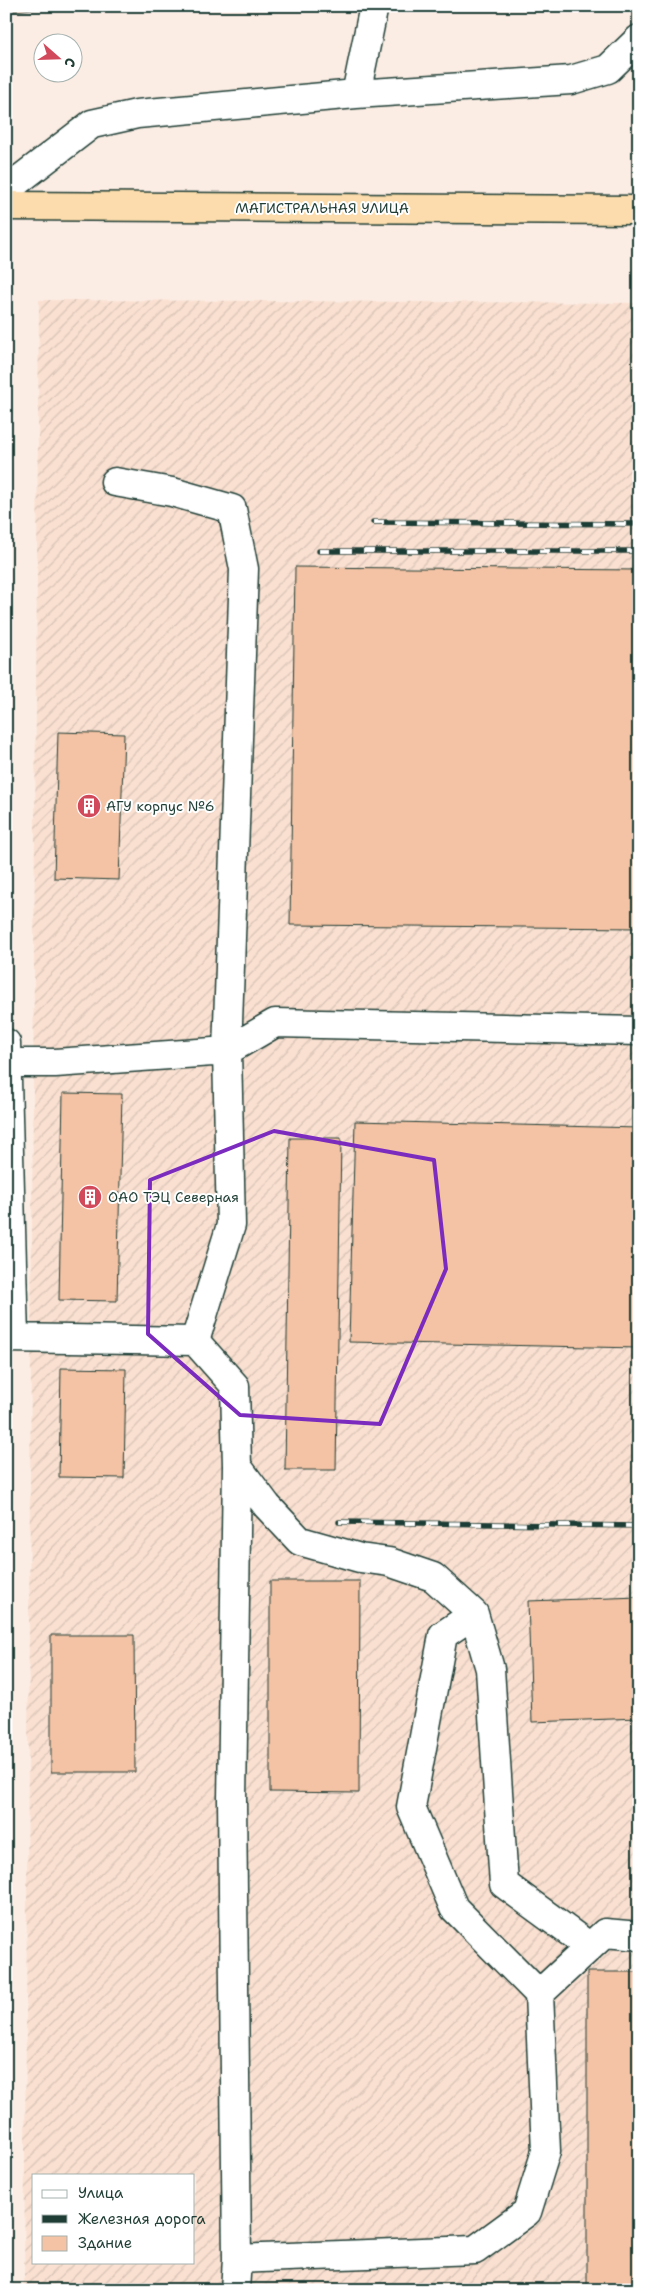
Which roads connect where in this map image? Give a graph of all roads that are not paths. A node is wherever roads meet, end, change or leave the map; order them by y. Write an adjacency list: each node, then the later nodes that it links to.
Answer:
1 (374, 6): 3 (street)
2 (639, 39): 3 (street)
3 (356, 94): 4 (street)
4 (6, 190)
5 (6, 206): 6 (highway, МАГИСТРАЛЬНАЯ УЛИЦА)
6 (639, 210)
7 (115, 482): 9 (street)
8 (639, 1031): 9 (street)
9 (227, 1051): 10 (street); 12 (street)
10 (7, 1056): 11 (street)
11 (10, 1338): 12 (street)
12 (195, 1341): 13 (street)
13 (237, 1466): 14 (street); 18 (street)
14 (474, 1614): 16 (street); 17 (street)
15 (639, 1936): 16 (street)
16 (590, 1946): 17 (street)
17 (539, 1994): 18 (street)
18 (236, 2259): 19 (street)
19 (235, 2290)

